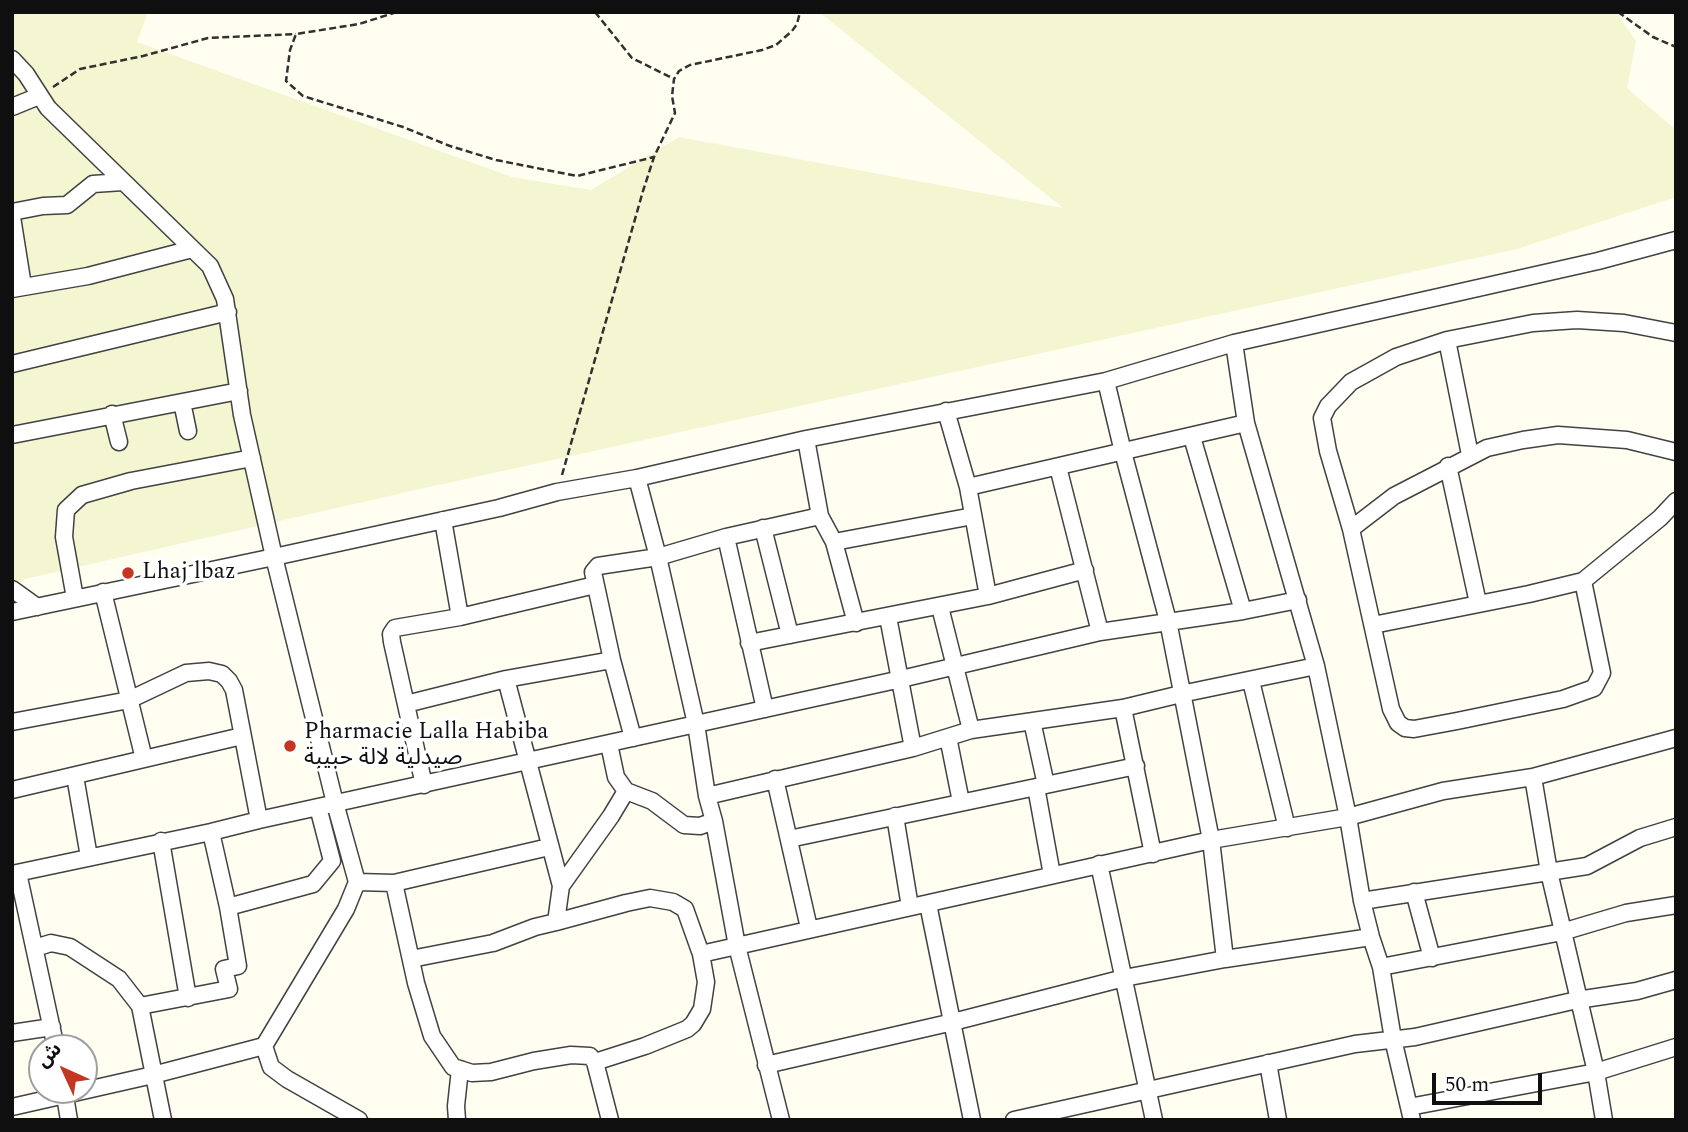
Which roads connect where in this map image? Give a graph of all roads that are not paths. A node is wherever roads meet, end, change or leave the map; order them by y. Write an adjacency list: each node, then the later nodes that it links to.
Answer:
1 (12, 59): 2 (street)
2 (39, 96): 3 (street); 4 (street)
3 (12, 107)
4 (123, 183): 5 (street); 8 (street)
5 (12, 212)
6 (12, 217): 9 (street)
7 (1676, 240): 13 (street)
8 (192, 249): 9 (street); 10 (street)
9 (18, 287)
10 (229, 312): 14 (street); 16 (street)
11 (1676, 333): 12 (street)
12 (1447, 340): 28 (street); 39 (street)
13 (1234, 343): 15 (street); 20 (street)
14 (12, 364)
15 (1106, 381): 18 (street); 26 (street)
16 (239, 391): 17 (street); 29 (street)
17 (182, 402): 19 (street); 21 (street)
18 (946, 411): 24 (street); 33 (street)
19 (112, 414): 22 (street); 25 (street)
20 (1246, 423): 23 (street); 51 (street)
21 (188, 431)
22 (12, 435)
23 (1192, 437): 26 (street); 55 (street)
24 (806, 439): 32 (street); 35 (street)
25 (119, 442)
26 (1123, 452): 31 (street); 59 (street)
27 (1676, 452): 28 (street)
28 (1471, 455): 30 (street)
29 (252, 458): 42 (street); 50 (street)
30 (1448, 466): 39 (street); 52 (street)
31 (1058, 467): 33 (street); 44 (street)
32 (637, 478): 37 (street); 43 (street)
33 (968, 487): 36 (street)
34 (1676, 501): 45 (street)
35 (821, 516): 38 (street); 41 (street)
36 (973, 516): 41 (street); 49 (street)
37 (443, 520): 42 (street); 57 (street)
38 (763, 528): 40 (street); 63 (street)
39 (1351, 529): 61 (street)
40 (726, 537): 43 (street); 64 (street)
41 (834, 542): 60 (street)
42 (274, 557): 48 (street); 98 (street)
43 (658, 557): 46 (street); 78 (street)
44 (1085, 570): 49 (street); 62 (street)
45 (1583, 581): 52 (street); 61 (street)
46 (595, 585): 57 (street); 65 (street)
47 (12, 589): 53 (street)
48 (103, 592): 50 (street); 72 (street)
49 (988, 596): 54 (street)
50 (75, 598): 53 (street)
51 (1298, 600): 55 (street); 67 (street)
52 (1478, 603): 61 (street)
53 (37, 607): 56 (street)
54 (940, 607): 58 (street); 66 (street)
55 (1243, 611): 59 (street)
56 (12, 612)
57 (460, 617): 73 (street)
58 (888, 617): 60 (street); 69 (street)
59 (1168, 621): 62 (street); 71 (street)
60 (856, 623): 63 (street)
61 (1373, 625)
62 (1100, 632): 66 (street)
63 (790, 635): 64 (street)
64 (749, 643): 75 (street)
65 (612, 660): 68 (street); 82 (street)
66 (954, 665): 69 (street); 79 (street)
67 (1316, 666): 70 (street); 101 (street)
68 (506, 679): 73 (street); 87 (street)
69 (901, 679): 75 (street); 85 (street)
70 (1251, 681): 71 (street); 105 (street)
71 (1181, 694): 74 (street); 108 (street)
72 (129, 700): 77 (street); 80 (street); 86 (street)
73 (406, 704): 92 (street)
74 (1123, 708): 76 (street); 88 (street)
75 (765, 709): 78 (street)
76 (1032, 721): 79 (street); 93 (street)
77 (12, 722)
78 (696, 724): 82 (street); 96 (street)
79 (971, 730): 81 (street)
80 (242, 736): 86 (street); 102 (street)
81 (948, 737): 85 (street); 97 (street)
82 (634, 738): 84 (street)
83 (1676, 738): 90 (street)
84 (609, 744): 87 (street); 95 (street)
85 (913, 748): 91 (street)
86 (144, 759): 89 (street)
87 (527, 761): 92 (street); 110 (street)
88 (1136, 766): 93 (street); 111 (street)
89 (75, 775): 94 (street); 112 (street)
90 (1534, 777): 101 (street); 115 (street)
91 (775, 779): 96 (street); 107 (street)
92 (424, 785): 98 (street)
93 (1041, 786): 97 (street); 116 (street)
94 (12, 790)
95 (626, 791): 103 (street); 119 (street)
96 (707, 796): 103 (street)
97 (961, 802): 100 (street)
98 (335, 803): 99 (street); 117 (street)
99 (318, 807): 102 (street); 124 (street)
100 (895, 816): 107 (street); 125 (street)
101 (1348, 817): 105 (street); 121 (street)
102 (259, 820): 106 (street)
103 (714, 821): 130 (street)
104 (1676, 827): 115 (street)
105 (1287, 828): 108 (street)
106 (211, 832): 109 (street); 124 (street)
107 (789, 839): 127 (street)
108 (1211, 839): 111 (street); 135 (street)
109 (160, 841): 112 (street); 139 (street)
110 (549, 847): 118 (street); 119 (street)
111 (1153, 854): 113 (street)
112 (89, 857): 114 (street)
113 (1099, 864): 116 (street); 137 (street)
114 (15, 873): 131 (street)
115 (1549, 873): 120 (street); 128 (street)
116 (1052, 875): 122 (street)
117 (357, 881): 118 (street); 147 (street)
118 (394, 883): 134 (street)
119 (561, 886): 126 (street)
120 (1415, 892): 121 (street); 133 (street)
121 (1362, 901): 129 (street)
122 (928, 904): 125 (street); 142 (street)
123 (1676, 905): 128 (street)
124 (228, 907): 139 (street)
125 (910, 908): 127 (street)
126 (556, 922): 132 (street); 134 (street)
127 (809, 928): 130 (street)
128 (1562, 932): 133 (street); 140 (street)
129 (1371, 937): 135 (street); 136 (street)
130 (737, 946): 132 (street); 151 (street)
131 (35, 947): 141 (street); 143 (street)
132 (701, 954): 149 (street)
133 (1432, 958): 136 (street)
134 (411, 959): 152 (street)
135 (1225, 959): 137 (street)
136 (1381, 967): 146 (street)
137 (1124, 978): 142 (street); 156 (street)
138 (1676, 980): 140 (street)
139 (188, 998): 141 (street)
140 (1577, 1000): 146 (street); 153 (street)
141 (140, 1006): 154 (street)
142 (953, 1022): 151 (street); 163 (street)
143 (52, 1027): 144 (street); 145 (street)
144 (12, 1033)
145 (53, 1034)
146 (1393, 1039): 150 (street); 157 (street)
147 (264, 1046): 154 (street); 159 (street)
148 (1676, 1047): 153 (street)
149 (595, 1062): 152 (street); 161 (street)
150 (1268, 1063): 156 (street); 166 (street)
151 (766, 1065): 162 (street)
152 (460, 1069): 160 (street)
153 (1596, 1072): 157 (street); 167 (street)
154 (153, 1075): 155 (street); 158 (street)
155 (98, 1086)
156 (1148, 1090): 164 (street); 165 (street)
157 (1410, 1113)
158 (163, 1120)
159 (359, 1120)
160 (457, 1120)
161 (610, 1120)
162 (781, 1120)
163 (972, 1120)
164 (1013, 1120)
165 (1154, 1120)
166 (1278, 1120)
167 (1604, 1120)

